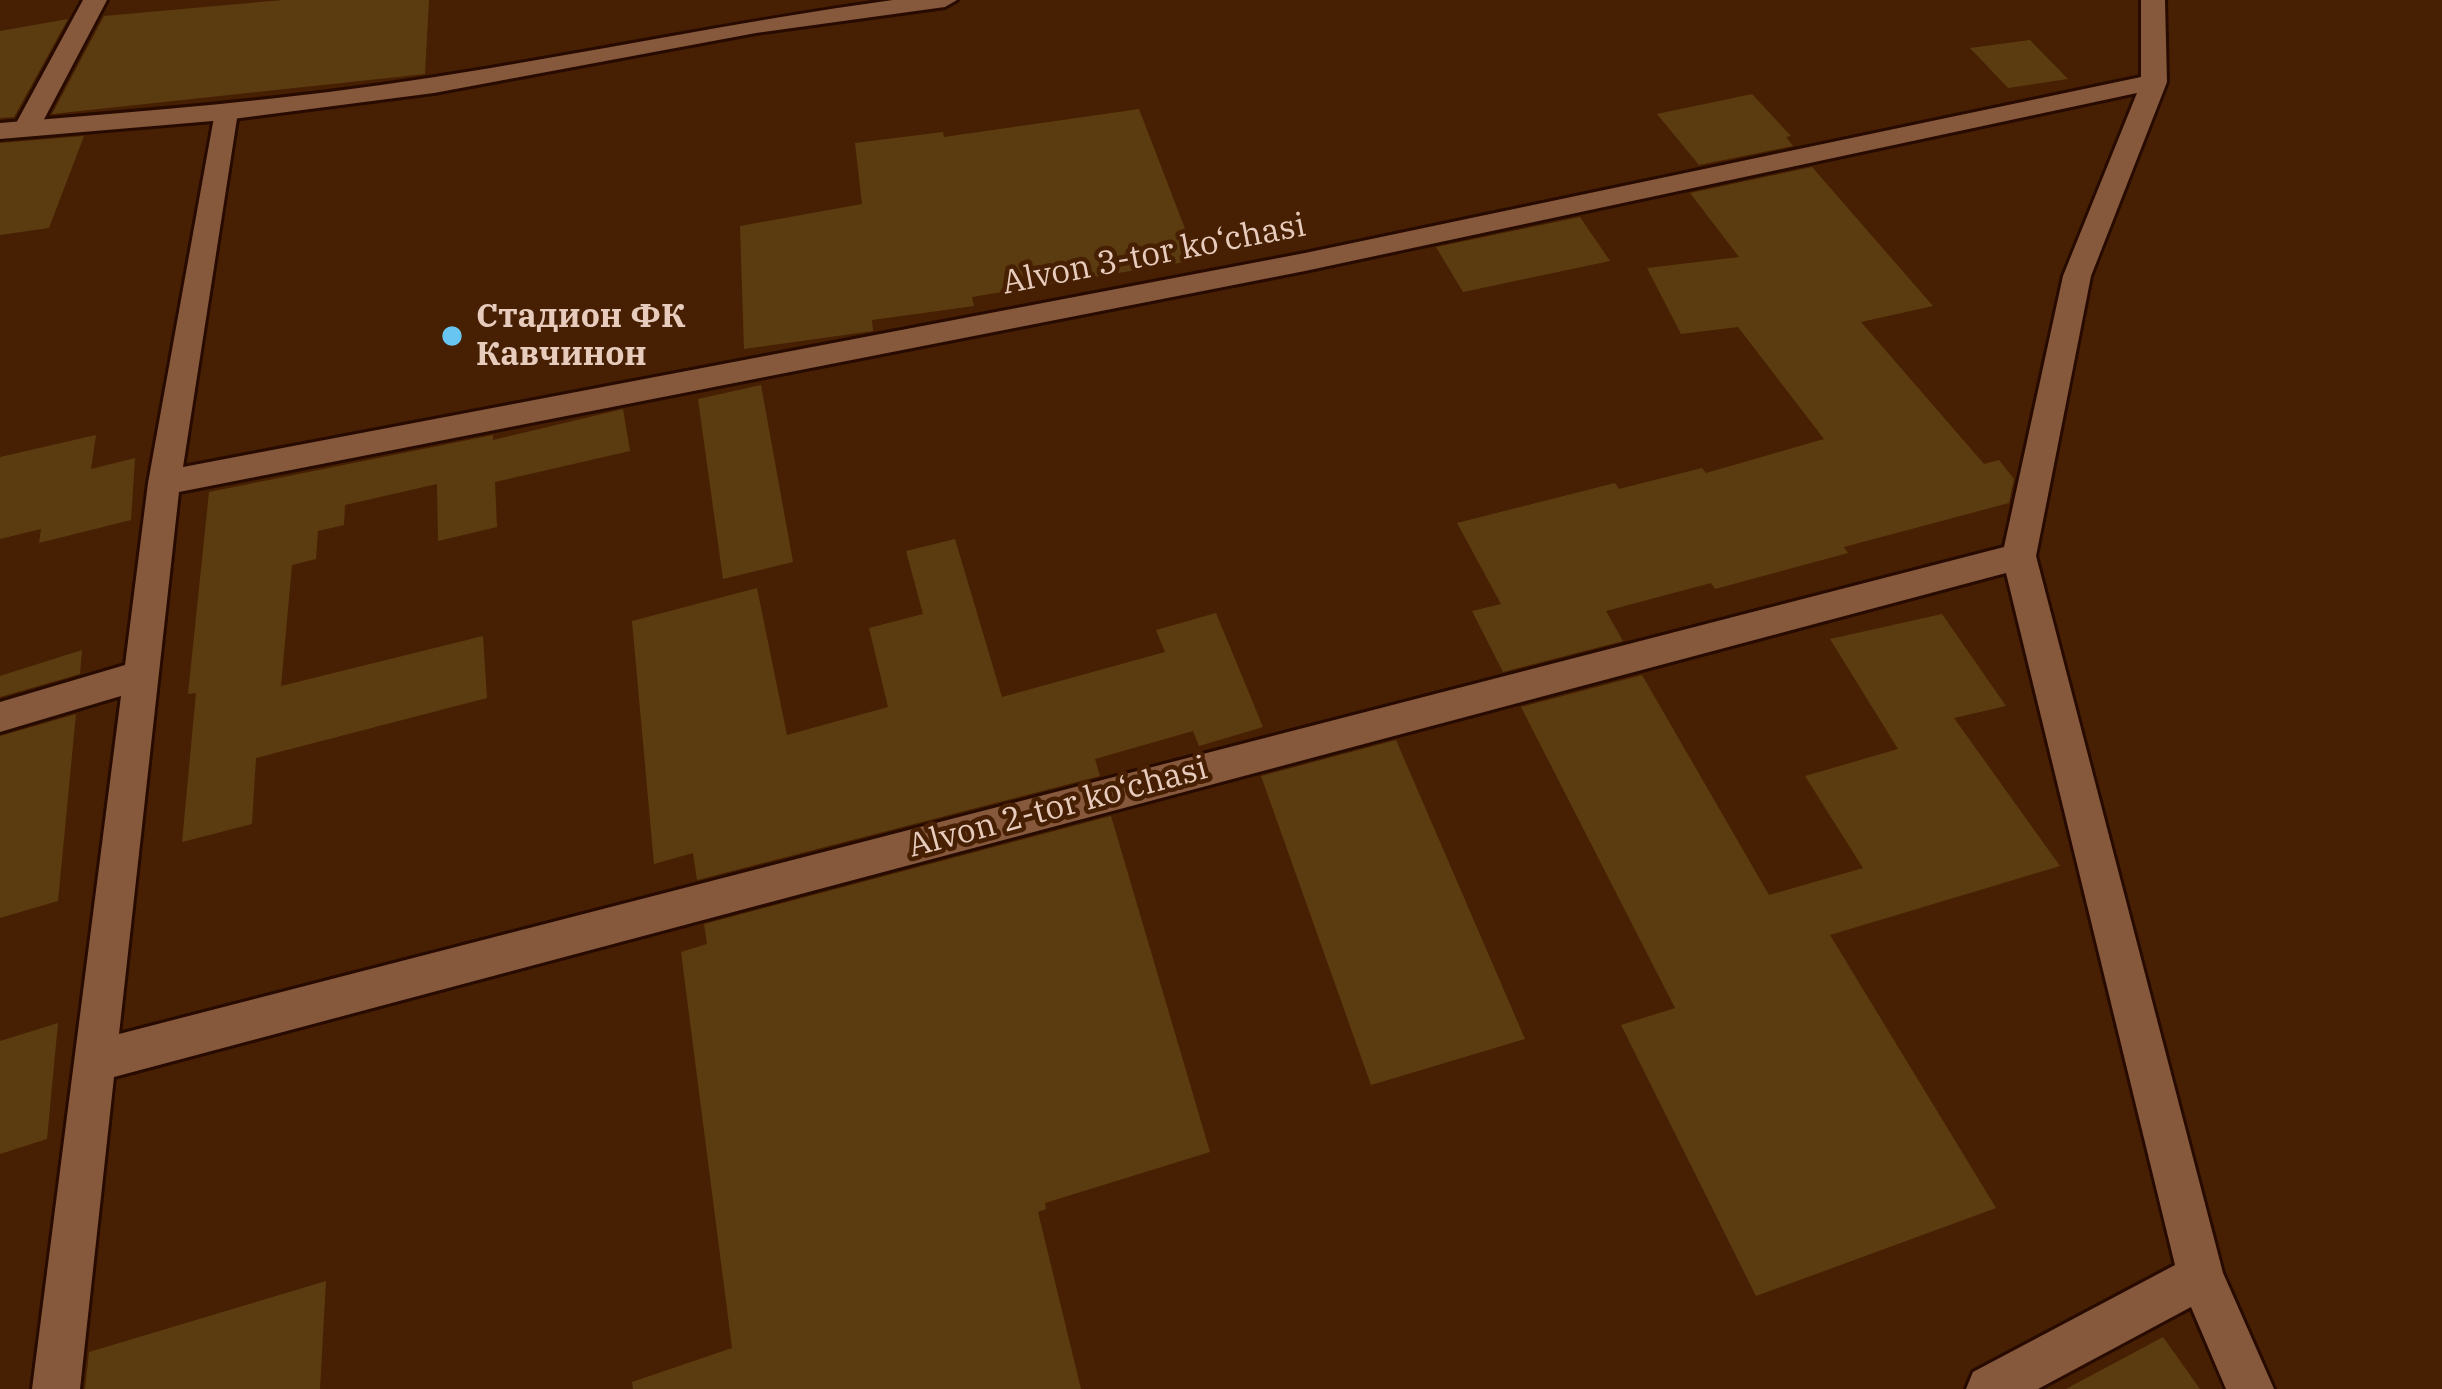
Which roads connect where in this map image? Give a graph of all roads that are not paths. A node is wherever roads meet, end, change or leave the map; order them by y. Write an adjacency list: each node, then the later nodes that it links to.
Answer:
1 (95, 0): 6 (street)
2 (945, 0): 5 (street)
3 (2153, 0): 4 (street)
4 (2154, 82): 8 (street, Alvon 3-tor ko‘chasi); 9 (street)
5 (225, 112): 6 (street); 8 (street)
6 (27, 127): 7 (street)
7 (0, 131)
8 (164, 483): 10 (street)
9 (2019, 556): 12 (street, Alvon 2-tor ko‘chasi); 13 (street)
10 (142, 675): 11 (street); 12 (street)
11 (0, 717)
12 (97, 1061): 14 (street)
13 (2201, 1276): 15 (street); 16 (street)
14 (56, 1389)
15 (1990, 1389)
16 (2250, 1389)

